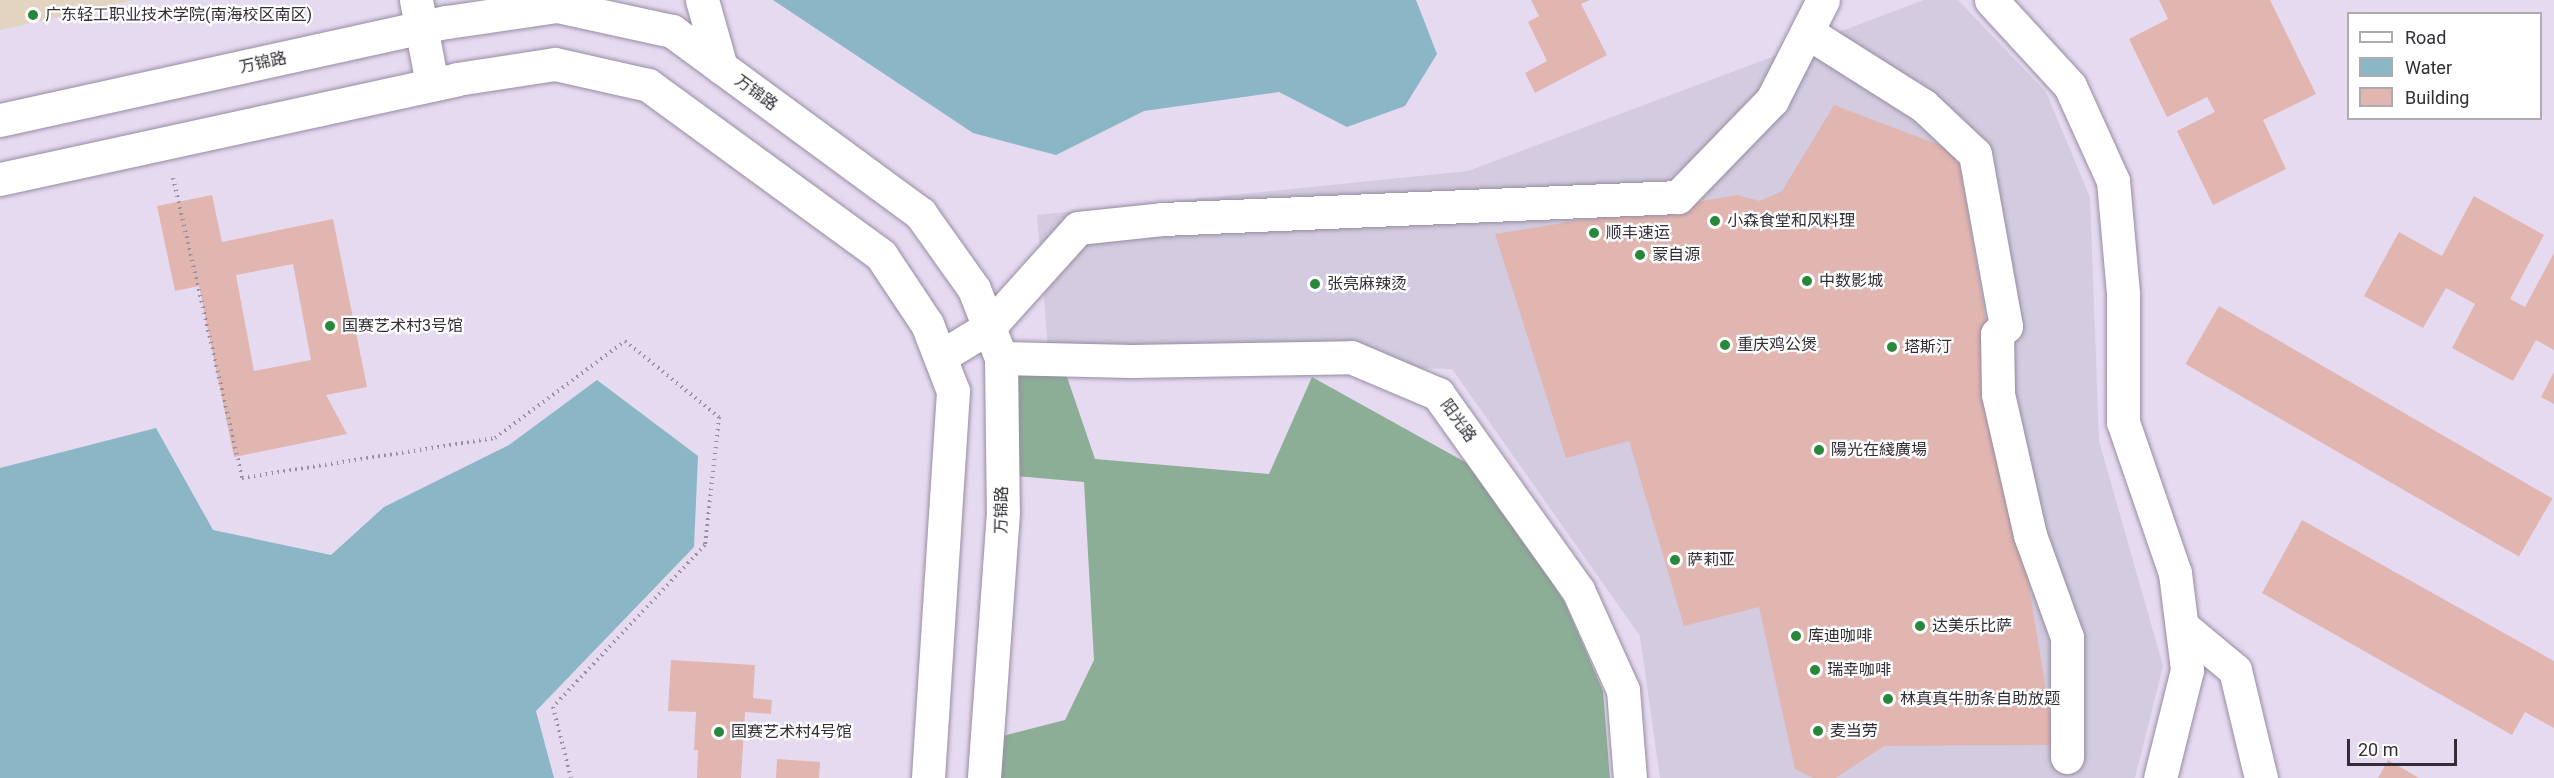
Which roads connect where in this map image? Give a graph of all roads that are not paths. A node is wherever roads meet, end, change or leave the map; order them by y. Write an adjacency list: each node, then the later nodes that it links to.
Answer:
1 (702, 0): 6 (street)
2 (1823, 0): 5 (street)
3 (1991, 0): 13 (street)
4 (418, 14): 6 (street, 万锦路); 7 (street); 8 (street, 万锦路)
5 (1807, 32): 10 (street); 14 (street)
6 (721, 67): 10 (street, 万锦路)
7 (432, 84): 9 (street); 11 (street)
8 (0, 120)
9 (0, 179)
10 (989, 327): 11 (street); 12 (street, 万锦路)
11 (940, 357): 15 (street)
12 (1001, 358): 16 (street, 万锦路); 17 (street, 阳光路)
13 (2182, 627): 18 (street); 19 (street)
14 (2067, 757)
15 (927, 778)
16 (984, 778)
17 (1630, 778)
18 (2160, 778)
19 (2261, 778)

